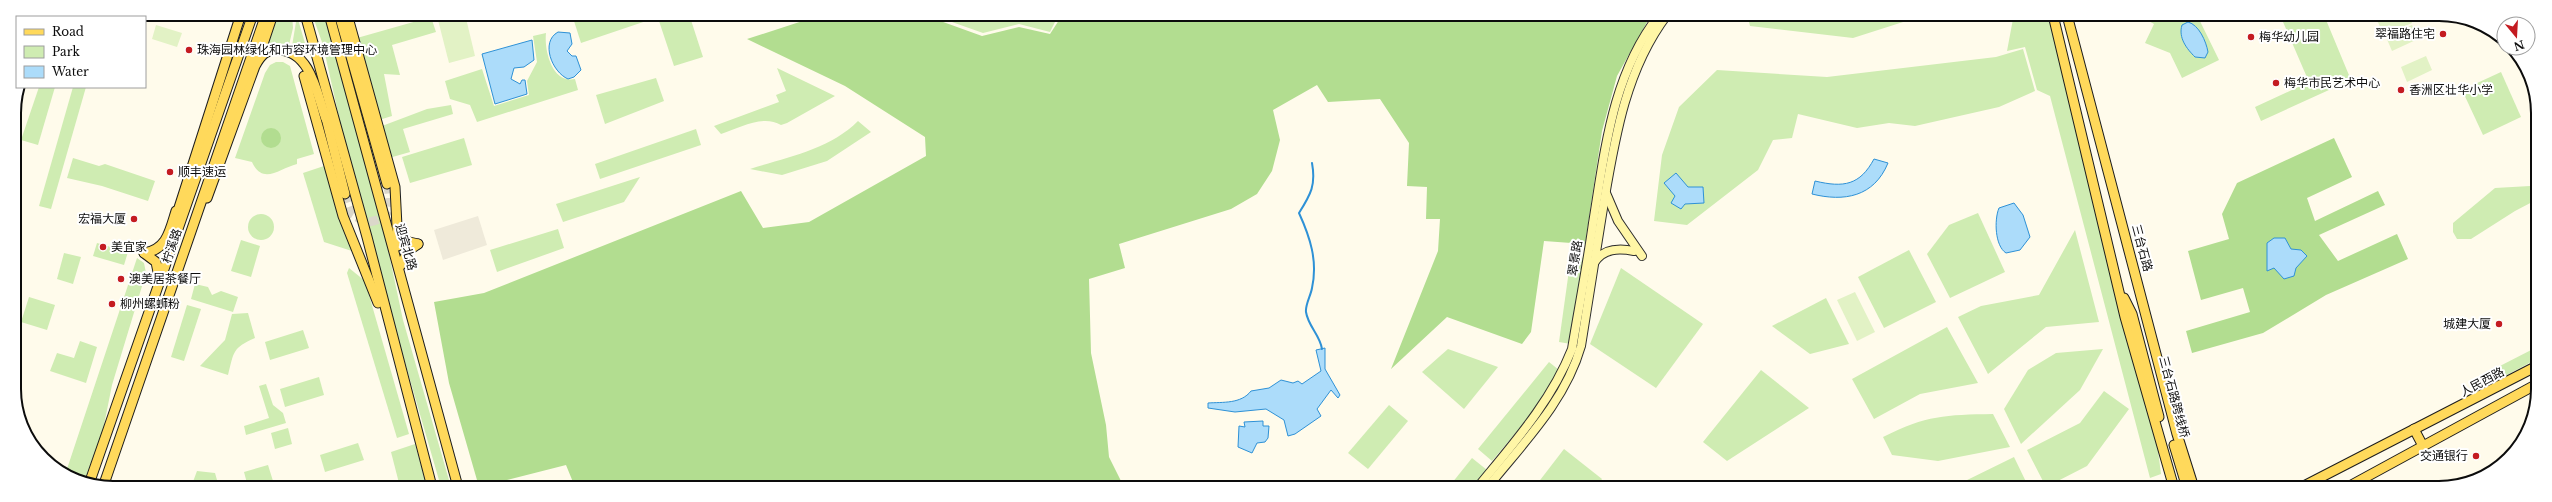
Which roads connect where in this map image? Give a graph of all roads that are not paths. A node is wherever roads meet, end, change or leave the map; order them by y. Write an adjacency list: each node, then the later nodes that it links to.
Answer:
1 (239, 21): 20 (main road)
2 (251, 21): 21 (main road, 柠溪路)
3 (264, 21): 33 (main road, 柠溪路)
4 (271, 21): 15 (main road)
5 (307, 21): 13 (main road)
6 (331, 21): 34 (main road, 迎宾北路)
7 (341, 21): 17 (main road)
8 (349, 21): 22 (main road)
9 (1654, 21): 45 (main road, 翠景路)
10 (1663, 21): 18 (main road, 翠景路)
11 (2054, 21): 32 (main road)
12 (2069, 21): 30 (main road, 三台石路)
13 (312, 38): 16 (main road); 36 (main road)
14 (297, 56): 15 (main road); 16 (main road); 36 (main road)
15 (255, 66): 33 (main road)
16 (326, 120): 19 (main road)
17 (387, 184)
18 (1606, 192): 26 (main road); 28 (main road, 翠景路)
19 (346, 194)
20 (180, 200): 23 (main road); 24 (main road)
21 (181, 218): 23 (main road); 27 (main road, 柠溪路)
22 (396, 220): 29 (main road); 29 (main road)
23 (173, 232): 24 (main road); 27 (main road)
24 (166, 240): 31 (main road)
25 (1634, 251): 28 (main road)
26 (1642, 256)
27 (167, 259): 31 (main road, 柠溪路)
28 (1594, 264): 46 (main road, 翠景路)
29 (401, 265): 34 (main road)
30 (2137, 278): 35 (main road); 50 (main road, 三台石路)
31 (160, 280): 41 (main road, 柠溪路)
32 (2117, 283): 35 (main road); 47 (main road)
33 (171, 284): 42 (main road, 柠溪路)
34 (405, 289): 44 (main road, 迎宾北路)
35 (2136, 313): 48 (main road, 三台石路跨线桥); 49 (main road, 三台石路跨线桥)
36 (392, 340): 43 (main road)
37 (2531, 369): 39 (main road, 人民西路)
38 (2531, 387): 40 (main road)
39 (2414, 429): 40 (main road); 51 (main road, 人民西路)
40 (2424, 446): 52 (main road)
41 (91, 478)
42 (105, 480)
43 (430, 481)
44 (456, 481)
45 (1483, 481)
46 (1493, 481)
47 (2172, 481)
48 (2178, 481)
49 (2185, 481)
50 (2192, 481)
51 (2314, 481)
52 (2359, 481)

